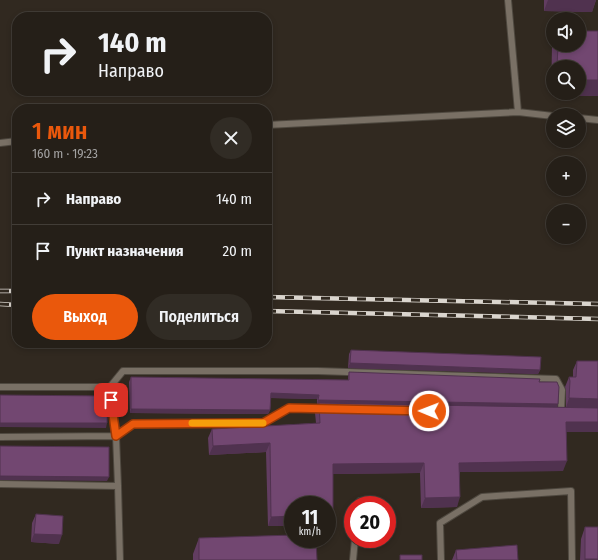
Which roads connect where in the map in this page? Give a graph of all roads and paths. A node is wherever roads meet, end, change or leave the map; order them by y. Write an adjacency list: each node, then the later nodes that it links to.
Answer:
1 (508, 0): 2 (lane)
2 (518, 112): 3 (lane); 6 (lane)
3 (546, 115)
4 (586, 119): 5 (lane)
5 (598, 120)
6 (272, 125)
7 (12, 142): 8 (lane)
8 (0, 143)
9 (0, 387): 10 (lane)
10 (110, 387): 13 (lane); 15 (lane)
11 (328, 409): 15 (lane)
12 (553, 412): 13 (lane)
13 (561, 412): 14 (lane)
14 (569, 412)
15 (116, 436): 16 (lane); 18 (lane)
16 (0, 437)
17 (0, 484): 18 (lane)
18 (118, 486): 20 (lane)
19 (354, 548): 21 (lane)
20 (120, 560)
21 (353, 560)
22 (441, 560): 23 (lane)
23 (572, 560)

